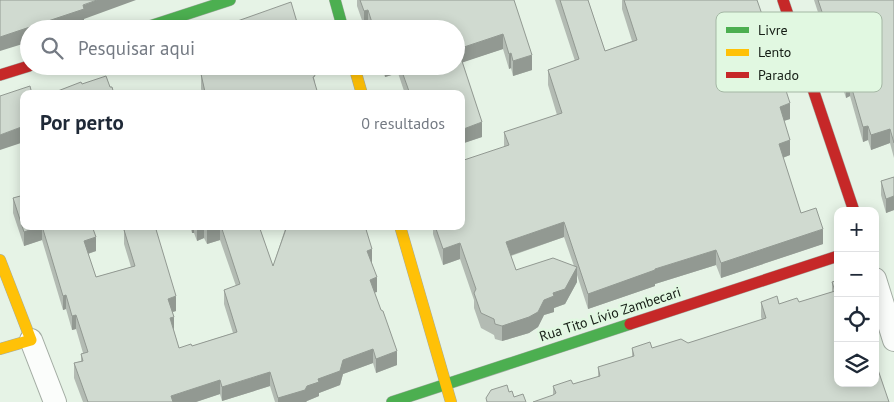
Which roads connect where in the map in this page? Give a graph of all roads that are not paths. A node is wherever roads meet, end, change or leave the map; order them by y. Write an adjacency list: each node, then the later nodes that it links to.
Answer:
1 (230, 0): 5 (street)
2 (335, 0): 6 (street)
3 (783, 0): 4 (street)
4 (787, 12)
5 (169, 20)
6 (341, 20)
7 (20, 69): 8 (street)
8 (0, 75)
9 (357, 75): 10 (street)
10 (361, 90)
11 (814, 92): 12 (street)
12 (853, 207)
13 (401, 230): 20 (street)
14 (834, 257): 20 (street, Rua Tito Lívio Zambecari)
15 (0, 260): 17 (street)
16 (879, 291): 18 (street)
17 (31, 340): 19 (street); 21 (street)
18 (894, 340)
19 (0, 349)
20 (446, 383): 22 (street, Rua Tito Lívio Zambecari); 23 (street)
21 (54, 402)
22 (392, 402)
23 (452, 402)

